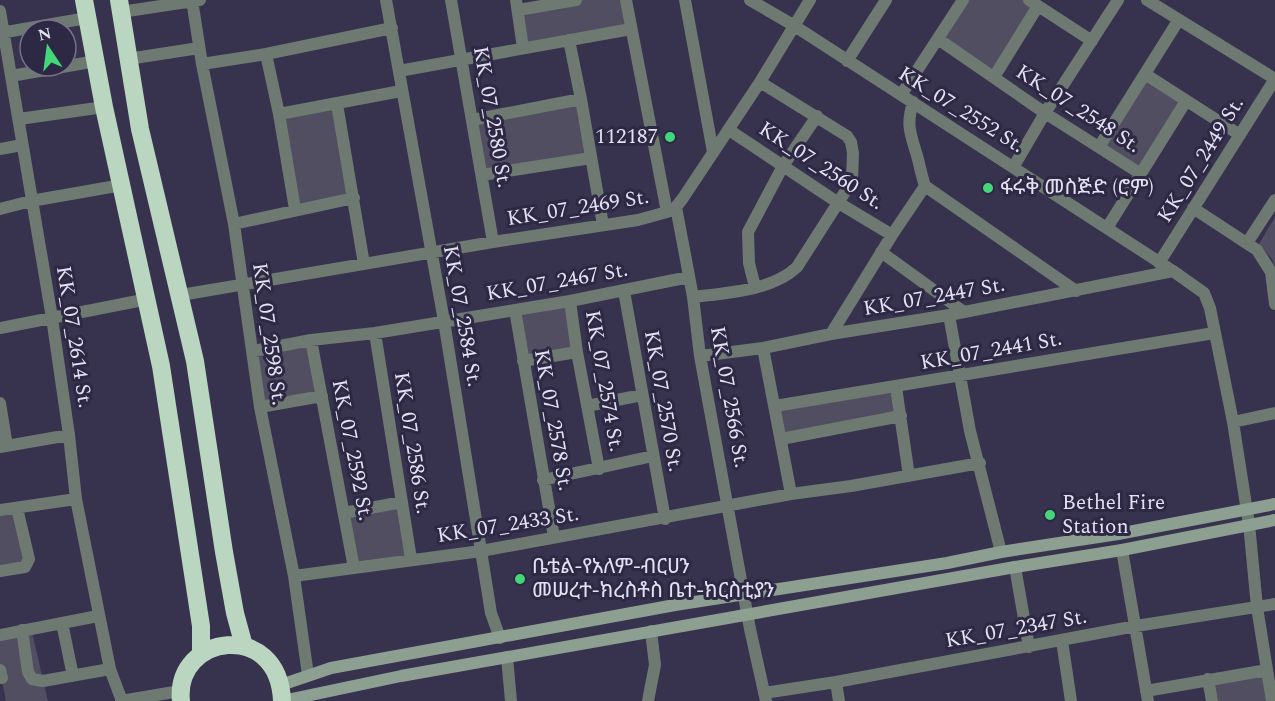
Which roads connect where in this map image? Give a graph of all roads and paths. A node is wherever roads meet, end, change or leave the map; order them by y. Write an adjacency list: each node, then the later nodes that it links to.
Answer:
1 (195, 0): 15 (street); 26 (street, KK_07_2598 St.)
2 (386, 0): 20 (street, KK_07_2584 St.)
3 (452, 0): 30 (street, KK_07_2580 St.)
4 (576, 0): 14 (street)
5 (626, 0): 21 (street, KK_07_2566 St.)
6 (685, 0): 57 (street)
7 (750, 0): 19 (street, KK_07_2552 St.)
8 (810, 0): 19 (street, KK_07_2469 St.)
9 (886, 0): 32 (street)
10 (963, 0): 23 (street)
11 (1118, 0): 25 (street)
12 (1147, 0): 18 (street)
13 (1034, 3): 25 (street); 37 (street, KK_07_2548 St.)
14 (517, 5): 27 (street)
15 (120, 6): 29 (highway)
16 (85, 9): 22 (street); 31 (highway)
17 (0, 10): 22 (street, KK_07_2614 St.)
18 (1178, 21): 35 (street); 38 (street)
19 (794, 25): 32 (street, KK_07_2552 St.); 39 (street, KK_07_2469 St.)
20 (392, 28): 28 (street); 34 (street, KK_07_2584 St.)
21 (631, 29): 24 (street); 72 (street, KK_07_2566 St.)
22 (2, 33): 36 (street, KK_07_2614 St.)
23 (938, 39): 37 (street, KK_07_2548 St.); 41 (street)
24 (569, 40): 27 (street); 42 (street)
25 (1092, 41): 47 (street)
26 (200, 48): 29 (street); 33 (street, KK_07_2598 St.)
27 (524, 48): 30 (street)
28 (266, 54): 33 (street); 48 (street)
29 (128, 58): 90 (highway)
30 (463, 60): 34 (street); 51 (street, KK_07_2580 St.)
31 (96, 61): 36 (street); 46 (highway)
32 (847, 61): 41 (street, KK_07_2552 St.)
33 (202, 64): 73 (street, KK_07_2598 St.)
34 (399, 71): 40 (street, KK_07_2584 St.)
35 (1145, 74): 43 (street); 55 (street)
36 (11, 76): 50 (street, KK_07_2614 St.)
37 (994, 77): 47 (street, KK_07_2548 St.)
38 (1275, 79): 53 (street, KK_07_2449 St.)
39 (760, 82): 49 (street); 52 (street, KK_07_2469 St.)
40 (401, 91): 45 (street); 80 (street, KK_07_2584 St.)
41 (901, 95): 44 (street, KK_07_2552 St.)
42 (581, 99): 51 (street); 58 (street)
43 (1186, 101): 53 (street); 61 (street)
44 (913, 102): 60 (street, KK_07_2552 St.); 64 (street)
45 (337, 104): 48 (street); 65 (street)
46 (104, 107): 50 (street); 63 (highway)
47 (1045, 113): 55 (street, KK_07_2548 St.); 60 (street)
48 (279, 114): 71 (street)
49 (817, 116): 59 (street); 68 (street)
50 (19, 119): 54 (street, KK_07_2614 St.)
51 (472, 120): 62 (street, KK_07_2580 St.)
52 (729, 130): 57 (street, KK_07_2469 St.); 59 (street, KK_07_2560 St.)
53 (1240, 135): 70 (street, KK_07_2449 St.)
54 (22, 145): 56 (street); 67 (street, KK_07_2614 St.)
55 (1100, 147): 61 (street, KK_07_2548 St.)
56 (0, 149)
57 (713, 153): 72 (street, KK_07_2469 St.)
58 (591, 158): 62 (street); 74 (street)
59 (783, 166): 68 (street, KK_07_2560 St.); 87 (street)
60 (1014, 166): 75 (street, KK_07_2552 St.)
61 (1141, 174): 75 (street)
62 (482, 175): 77 (street, KK_07_2580 St.)
63 (122, 185): 67 (street); 92 (highway)
64 (925, 186): 76 (street); 89 (street)
65 (354, 198): 71 (street); 82 (street)
66 (1275, 200): 78 (street)
67 (32, 201): 69 (street); 98 (street, KK_07_2614 St.)
68 (837, 202): 76 (street, KK_07_2560 St.); 87 (street)
69 (0, 208)
70 (1193, 208): 78 (street); 81 (street, KK_07_2449 St.)
71 (295, 209): 73 (street)
72 (672, 209): 74 (street, KK_07_2469 St.); 85 (street, KK_07_2566 St.)
73 (234, 224): 86 (street, KK_07_2598 St.)
74 (603, 225): 77 (street, KK_07_2469 St.)
75 (1107, 228): 81 (street, KK_07_2552 St.)
76 (891, 235): 79 (street)
77 (493, 242): 80 (street, KK_07_2469 St.)
78 (1247, 243): 84 (street)
79 (881, 252): 96 (street); 103 (street)
80 (430, 253): 82 (street, KK_07_2469 St.); 99 (street, KK_07_2584 St.)
81 (1159, 262): 83 (street, KK_07_2552 St.)
82 (364, 264): 86 (street, KK_07_2469 St.)
83 (1173, 271): 89 (street, KK_07_2447 St.); 102 (street, KK_07_2552 St.)
84 (1273, 272): 94 (street)
85 (689, 277): 88 (street, KK_07_2467 St.); 91 (street, KK_07_2566 St.)
86 (241, 284): 90 (street, KK_07_2469 St.); 106 (street, KK_07_2598 St.)
87 (755, 286): 91 (street)
88 (624, 291): 93 (street, KK_07_2467 St.); 112 (street, KK_07_2570 St.)
89 (1076, 291): 96 (street, KK_07_2447 St.)
90 (181, 296): 164 (highway)
91 (693, 297): 108 (street, KK_07_2566 St.)
92 (148, 299): 98 (street); 166 (highway)
93 (570, 301): 95 (street, KK_07_2467 St.); 107 (street, KK_07_2574 St.)
94 (1275, 304)
95 (515, 310): 99 (street, KK_07_2467 St.); 109 (street, KK_07_2578 St.)
96 (964, 312): 97 (street, KK_07_2447 St.)
97 (949, 315): 103 (street, KK_07_2447 St.); 110 (street)
98 (52, 318): 100 (street); 121 (street, KK_07_2614 St.)
99 (444, 321): 101 (street, KK_07_2467 St.); 144 (street, KK_07_2584 St.)
100 (0, 328)
101 (375, 333): 104 (street, KK_07_2467 St.); 131 (street, KK_07_2586 St.)
102 (1214, 333): 110 (street, KK_07_2441 St.); 120 (street, KK_07_2552 St.)
103 (831, 334): 105 (street, KK_07_2447 St.)
104 (311, 340): 106 (street, KK_07_2467 St.); 113 (street, KK_07_2592 St.)
105 (763, 348): 108 (street, KK_07_2447 St.); 116 (street)
106 (253, 351): 117 (street, KK_07_2598 St.)
107 (577, 352): 109 (street); 115 (street, KK_07_2574 St.)
108 (700, 356): 133 (street, KK_07_2566 St.)
109 (523, 361): 128 (street, KK_07_2578 St.)
110 (959, 376): 111 (street, KK_07_2441 St.); 125 (street)
111 (896, 387): 116 (street, KK_07_2441 St.); 119 (street)
112 (642, 394): 115 (street); 124 (street, KK_07_2570 St.)
113 (322, 396): 117 (street); 137 (street, KK_07_2592 St.)
114 (0, 403): 123 (street)
115 (587, 406): 126 (street, KK_07_2574 St.)
116 (775, 406): 122 (street)
117 (260, 407): 151 (street, KK_07_2598 St.)
118 (1275, 413): 120 (street)
119 (901, 416): 122 (street); 127 (street)
120 (1233, 422): 136 (street, KK_07_2552 St.)
121 (69, 435): 123 (street); 130 (street, KK_07_2614 St.)
122 (781, 439): 129 (street)
123 (4, 447)
124 (653, 456): 126 (street); 138 (street, KK_07_2570 St.)
125 (980, 463): 127 (street); 145 (street)
126 (599, 469): 128 (street)
127 (909, 476): 129 (street)
128 (543, 480): 141 (street, KK_07_2578 St.)
129 (791, 494): 133 (street, KK_07_2433 St.)
130 (76, 499): 134 (street); 156 (street, KK_07_2614 St.)
131 (402, 502): 137 (street); 146 (street, KK_07_2586 St.)
132 (1275, 504): 136 (street)
133 (728, 506): 138 (street, KK_07_2433 St.); 152 (street, KK_07_2566 St.)
134 (17, 508): 135 (street); 150 (street)
135 (0, 510)
136 (1246, 510): 140 (street, KK_07_2552 St.); 142 (street)
137 (344, 513): 149 (street, KK_07_2592 St.)
138 (665, 519): 141 (street, KK_07_2433 St.)
139 (1275, 520): 140 (street)
140 (1249, 524): 143 (street); 154 (street, KK_07_2552 St.)
141 (554, 537): 144 (street, KK_07_2433 St.)
142 (1030, 547): 145 (street); 147 (street)
143 (1122, 550): 147 (street); 158 (street)
144 (481, 551): 146 (street, KK_07_2433 St.); 162 (street, KK_07_2584 St.)
145 (1001, 552): 152 (street)
146 (411, 559): 149 (street, KK_07_2433 St.)
147 (1032, 564): 148 (street)
148 (1015, 567): 155 (street); 165 (street)
149 (354, 568): 151 (street, KK_07_2433 St.)
150 (0, 571)
151 (294, 576): 170 (street, KK_07_2598 St.)
152 (744, 593): 155 (street, KK_07_2566 St.); 162 (street)
153 (1275, 604): 154 (street, KK_07_2347 St.)
154 (1257, 607): 158 (street, KK_07_2347 St.); 169 (street, KK_07_2552 St.)
155 (748, 614): 160 (street); 177 (street, KK_07_2566 St.)
156 (98, 616): 157 (street); 168 (street, KK_07_2614 St.)
157 (62, 623): 159 (street); 171 (street)
158 (1136, 626): 163 (street, KK_07_2347 St.); 176 (street)
159 (21, 630): 161 (street); 171 (street)
160 (651, 631): 167 (street); 180 (street)
161 (0, 635)
162 (500, 638): 170 (street)
163 (1062, 641): 165 (street, KK_07_2347 St.); 182 (street)
164 (244, 646): 166 (highway); 175 (highway)
165 (1029, 647): 173 (street, KK_07_2347 St.)
166 (201, 654): 174 (highway)
167 (507, 657): 175 (street); 179 (street)
168 (110, 669): 171 (street); 178 (street, KK_07_2614 St.)
169 (1267, 670): 172 (street); 184 (street, KK_07_2552 St.)
170 (308, 675): 175 (street)
171 (73, 676)
172 (1208, 679): 176 (street); 183 (street)
173 (837, 682): 177 (street, KK_07_2347 St.); 181 (street)
174 (181, 696): 178 (street)
175 (281, 696)
176 (1147, 696)
177 (765, 697)
178 (122, 701)
179 (511, 701)
180 (648, 701)
181 (839, 701)
182 (1071, 701)
183 (1212, 701)
184 (1272, 701)

